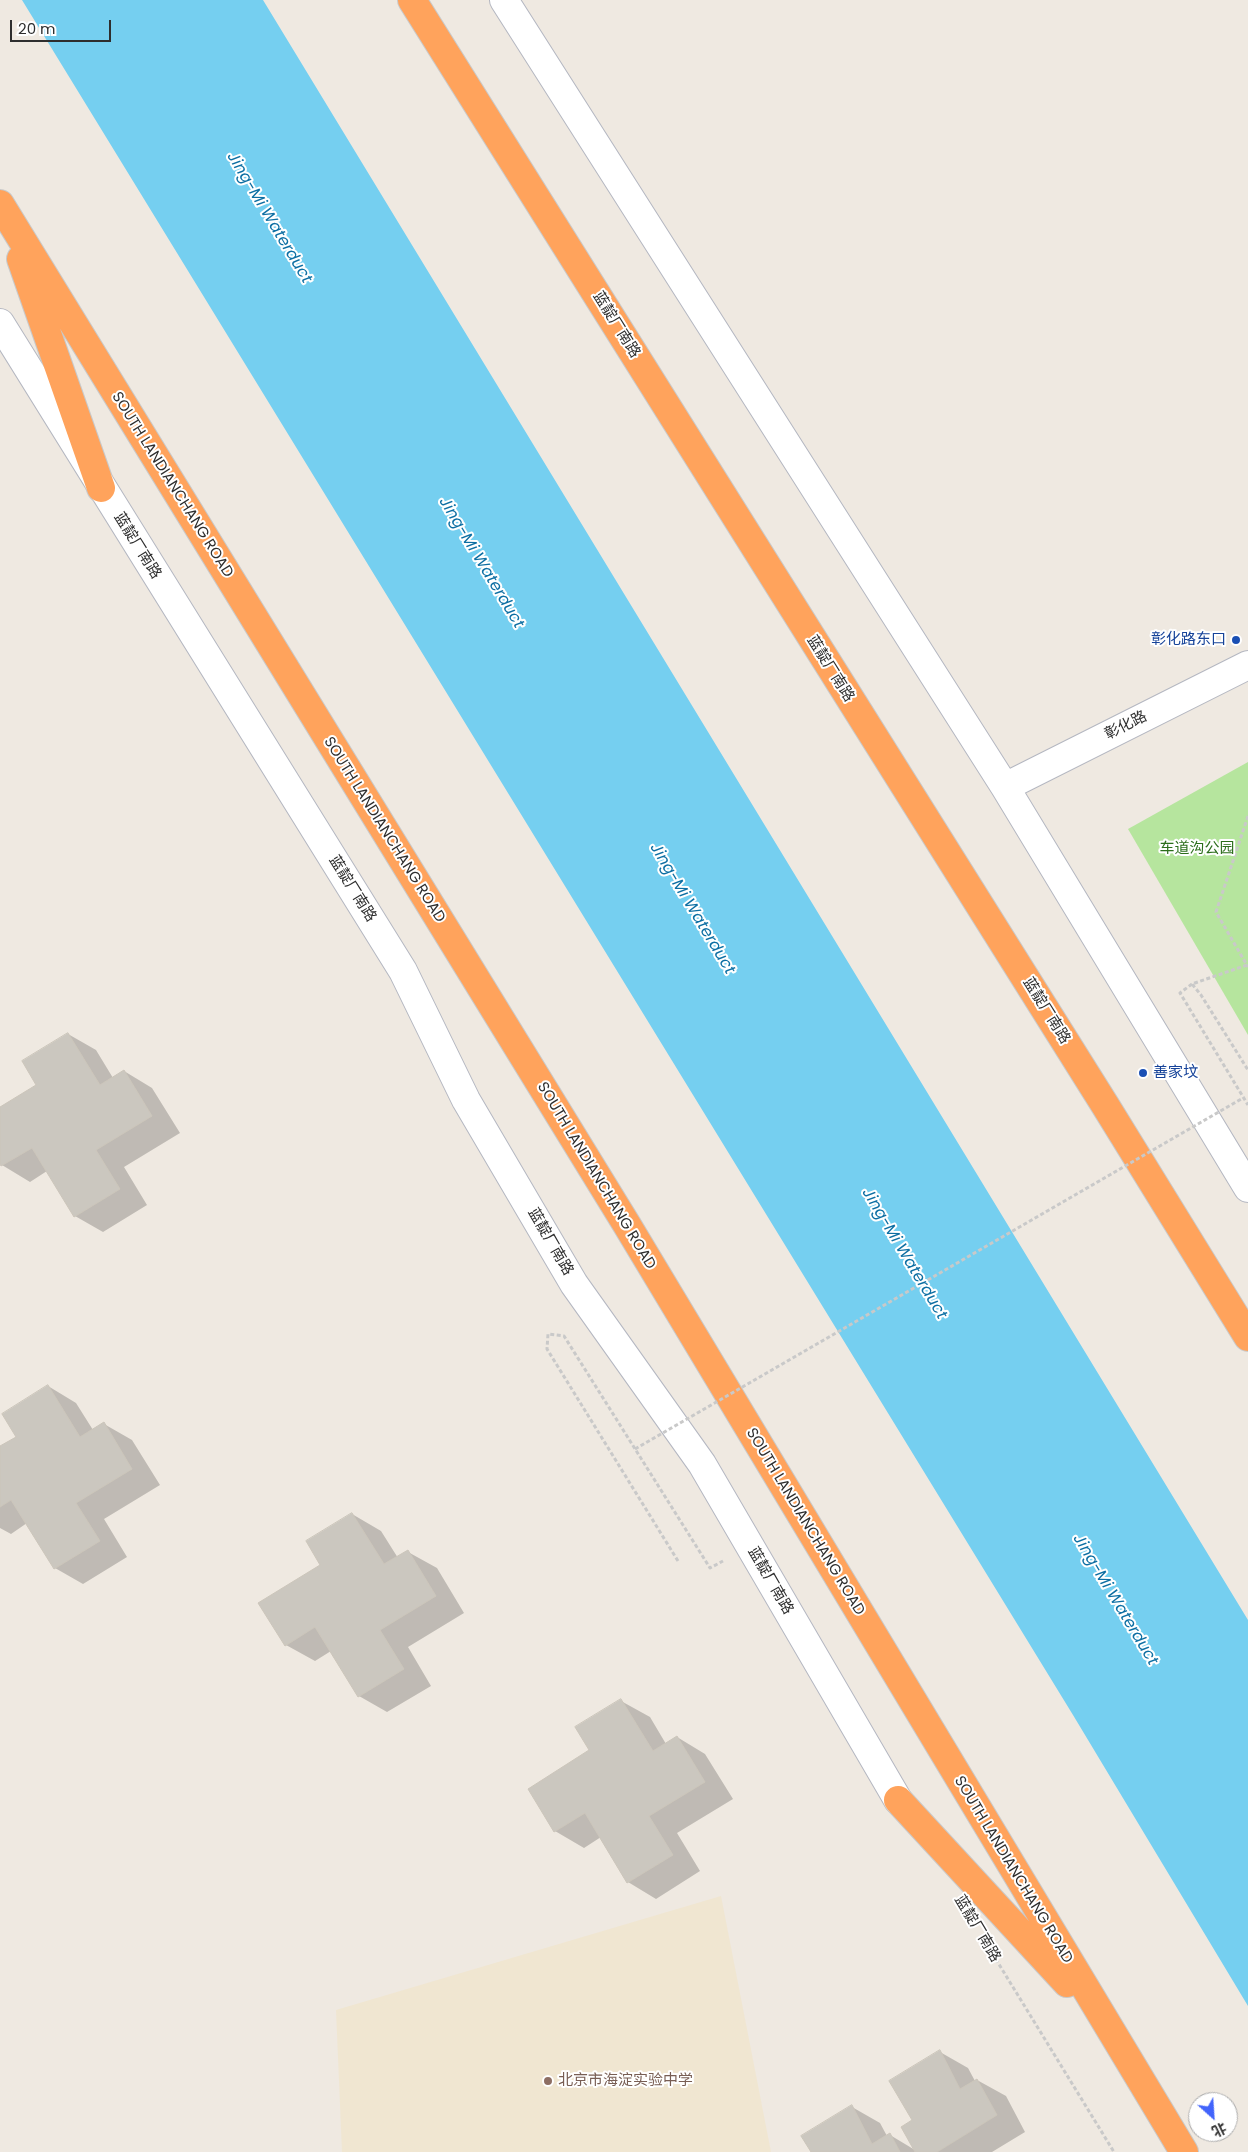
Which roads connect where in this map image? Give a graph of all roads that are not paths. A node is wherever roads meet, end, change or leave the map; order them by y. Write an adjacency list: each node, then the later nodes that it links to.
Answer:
1 (412, 0): 9 (highway, 蓝靛厂南路)
2 (504, 0): 7 (street)
3 (1, 206): 5 (highway); 11 (highway, SOUTH LANDIANCHANG ROAD)
4 (0, 323): 5 (street, 蓝靛厂南路)
5 (101, 488): 10 (street, 蓝靛厂南路)
6 (1248, 665): 7 (street, 彰化路)
7 (1004, 786): 8 (street)
8 (1248, 1188)
9 (1248, 1338)
10 (898, 1800): 11 (highway)
11 (1106, 2026): 12 (highway, SOUTH LANDIANCHANG ROAD)
12 (1184, 2152)

